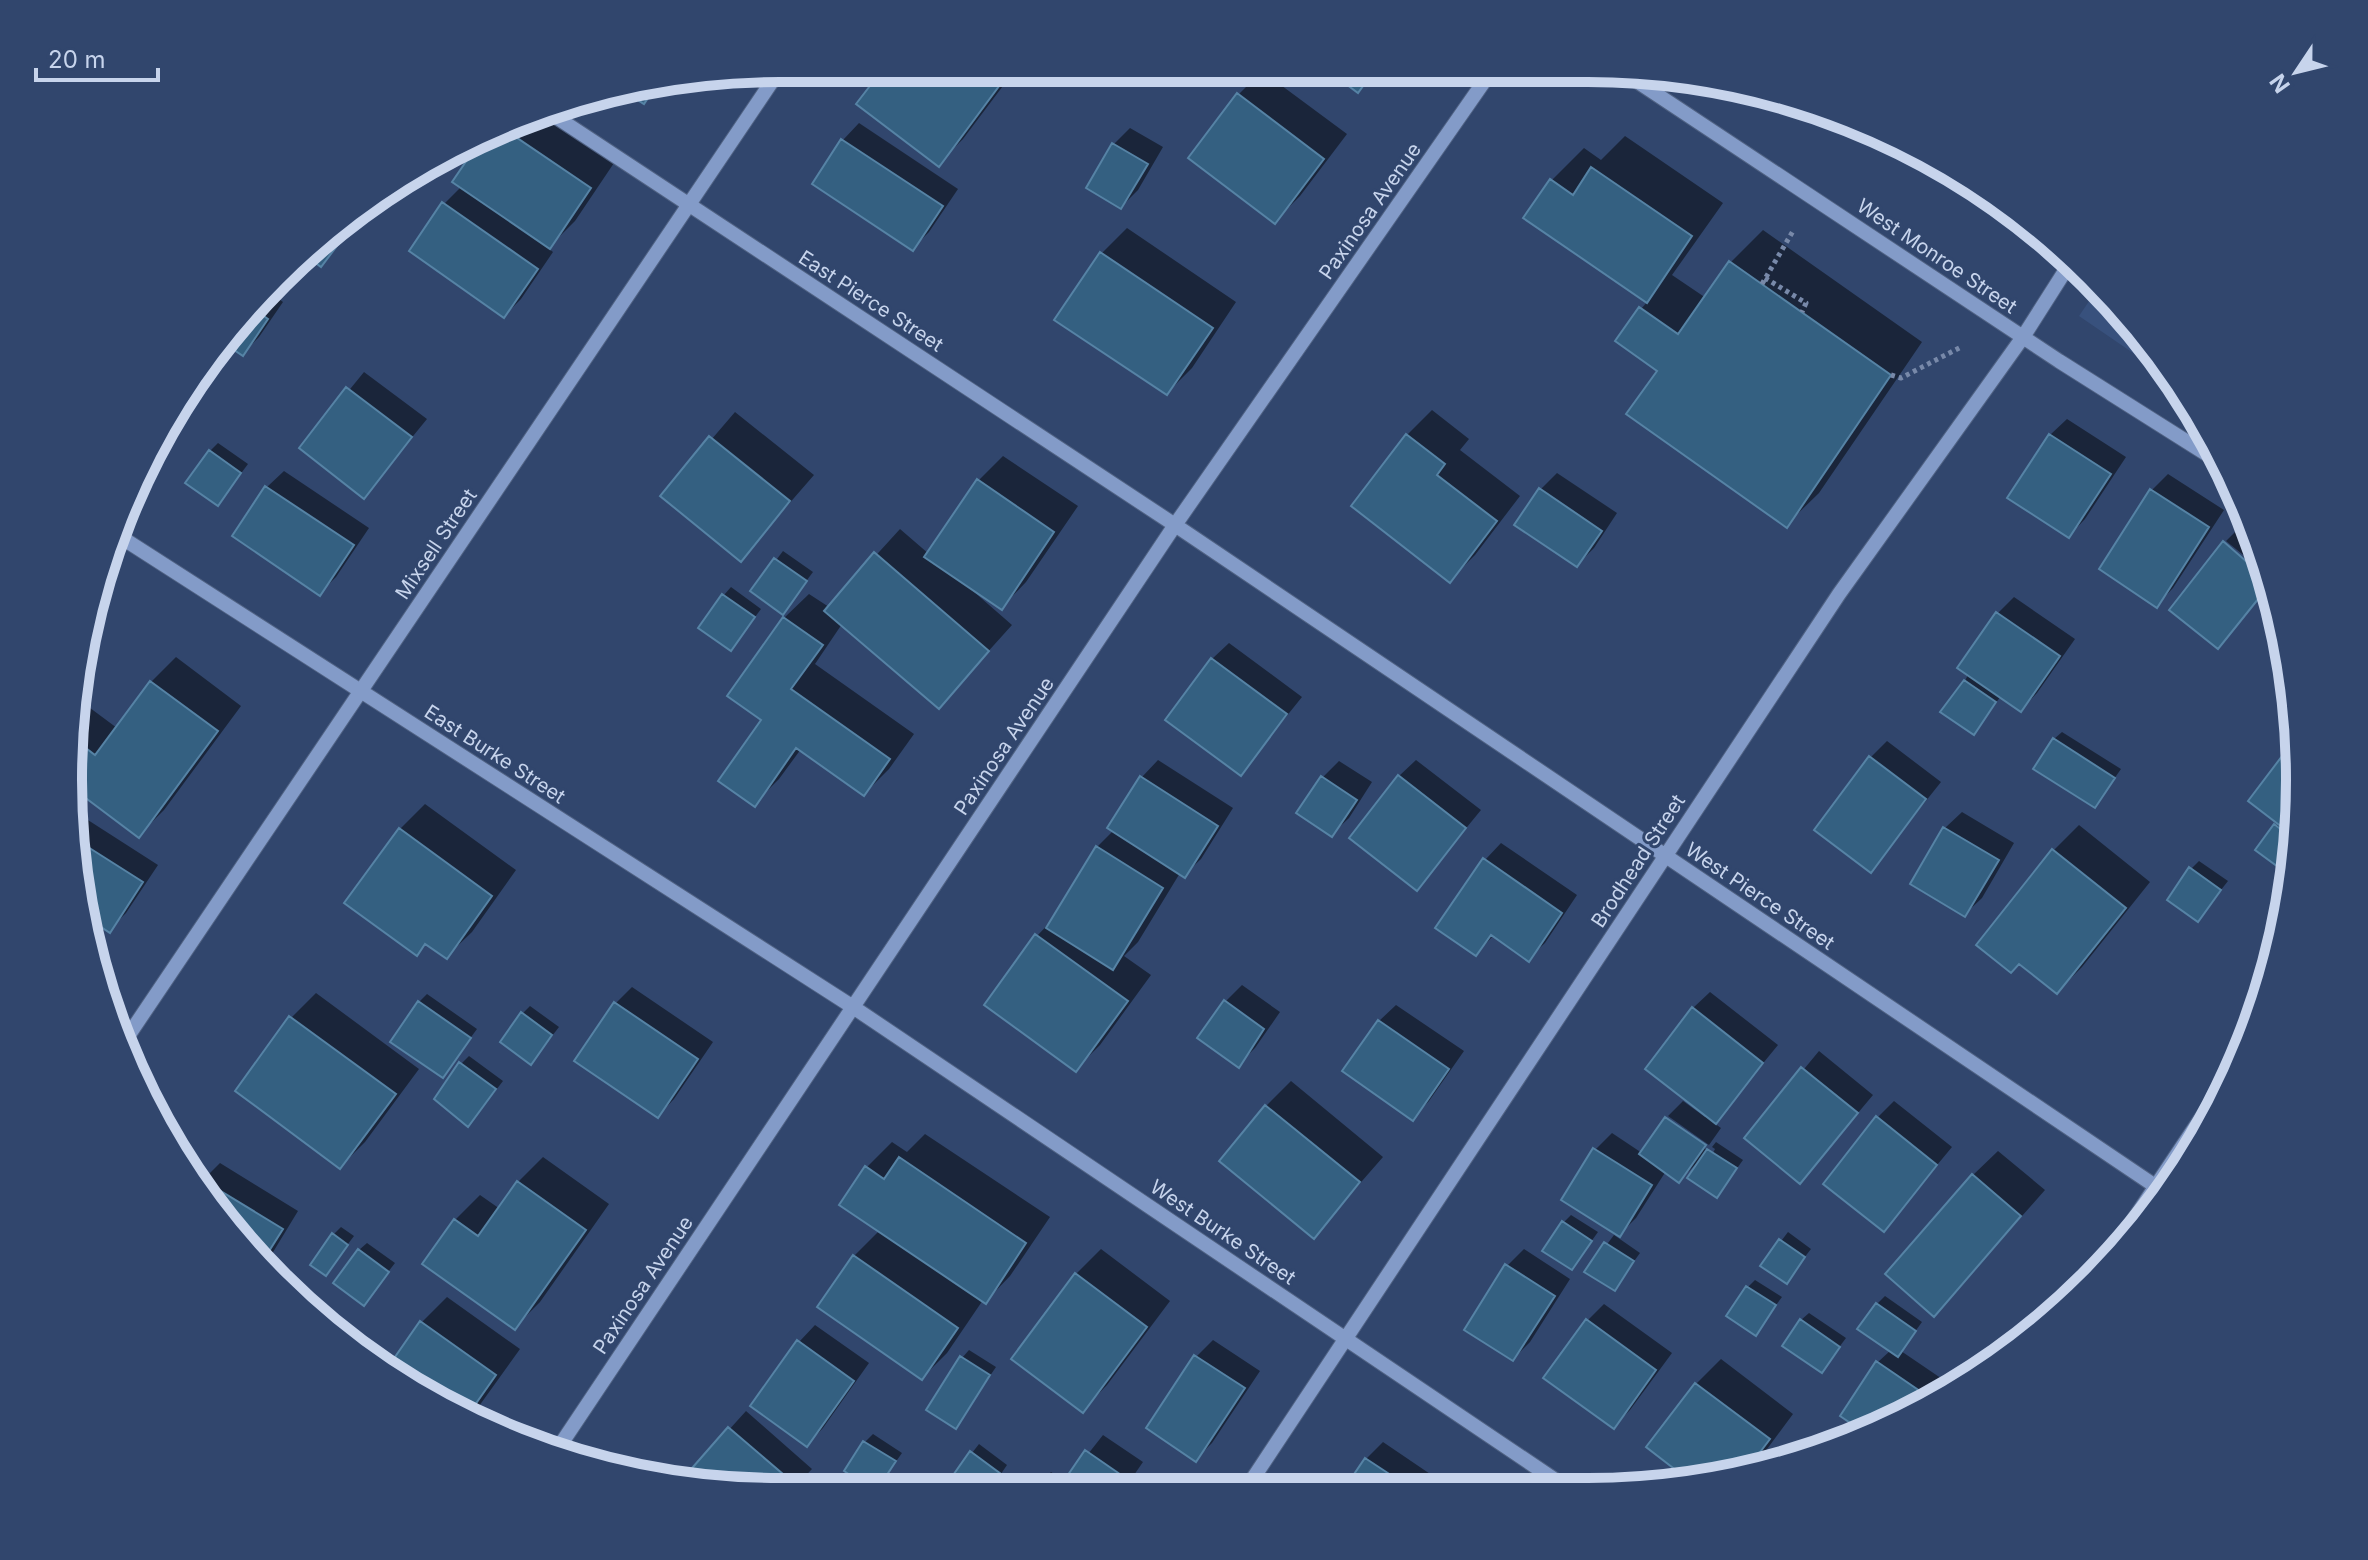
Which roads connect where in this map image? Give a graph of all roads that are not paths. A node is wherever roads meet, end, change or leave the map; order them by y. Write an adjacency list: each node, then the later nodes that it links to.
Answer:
1 (771, 82): 5 (street, Mixsell Street)
2 (1484, 82): 9 (street, Paxinosa Avenue)
3 (1641, 84): 7 (street, West Monroe Street)
4 (558, 118): 5 (street, East Pierce Street)
5 (689, 204): 9 (street, East Pierce Street); 11 (street, Mixsell Street)
6 (2065, 271): 7 (street, Brodhead Street)
7 (2023, 337): 8 (street, West Monroe Street); 12 (street, Brodhead Street)
8 (2204, 452)
9 (1175, 525): 12 (street, West Pierce Street); 13 (street, Paxinosa Avenue)
10 (125, 540): 11 (street, East Burke Street)
11 (361, 691): 13 (street, East Burke Street); 14 (street, Mixsell Street)
12 (1665, 856): 15 (street, West Pierce Street); 16 (street, Brodhead Street)
13 (853, 1007): 16 (street, West Burke Street); 17 (street, Paxinosa Avenue)
14 (130, 1033)
15 (2155, 1186)
16 (1346, 1339): 18 (street, Brodhead Street); 19 (street, West Burke Street)
17 (562, 1443)
18 (1253, 1478)
19 (1552, 1478)

